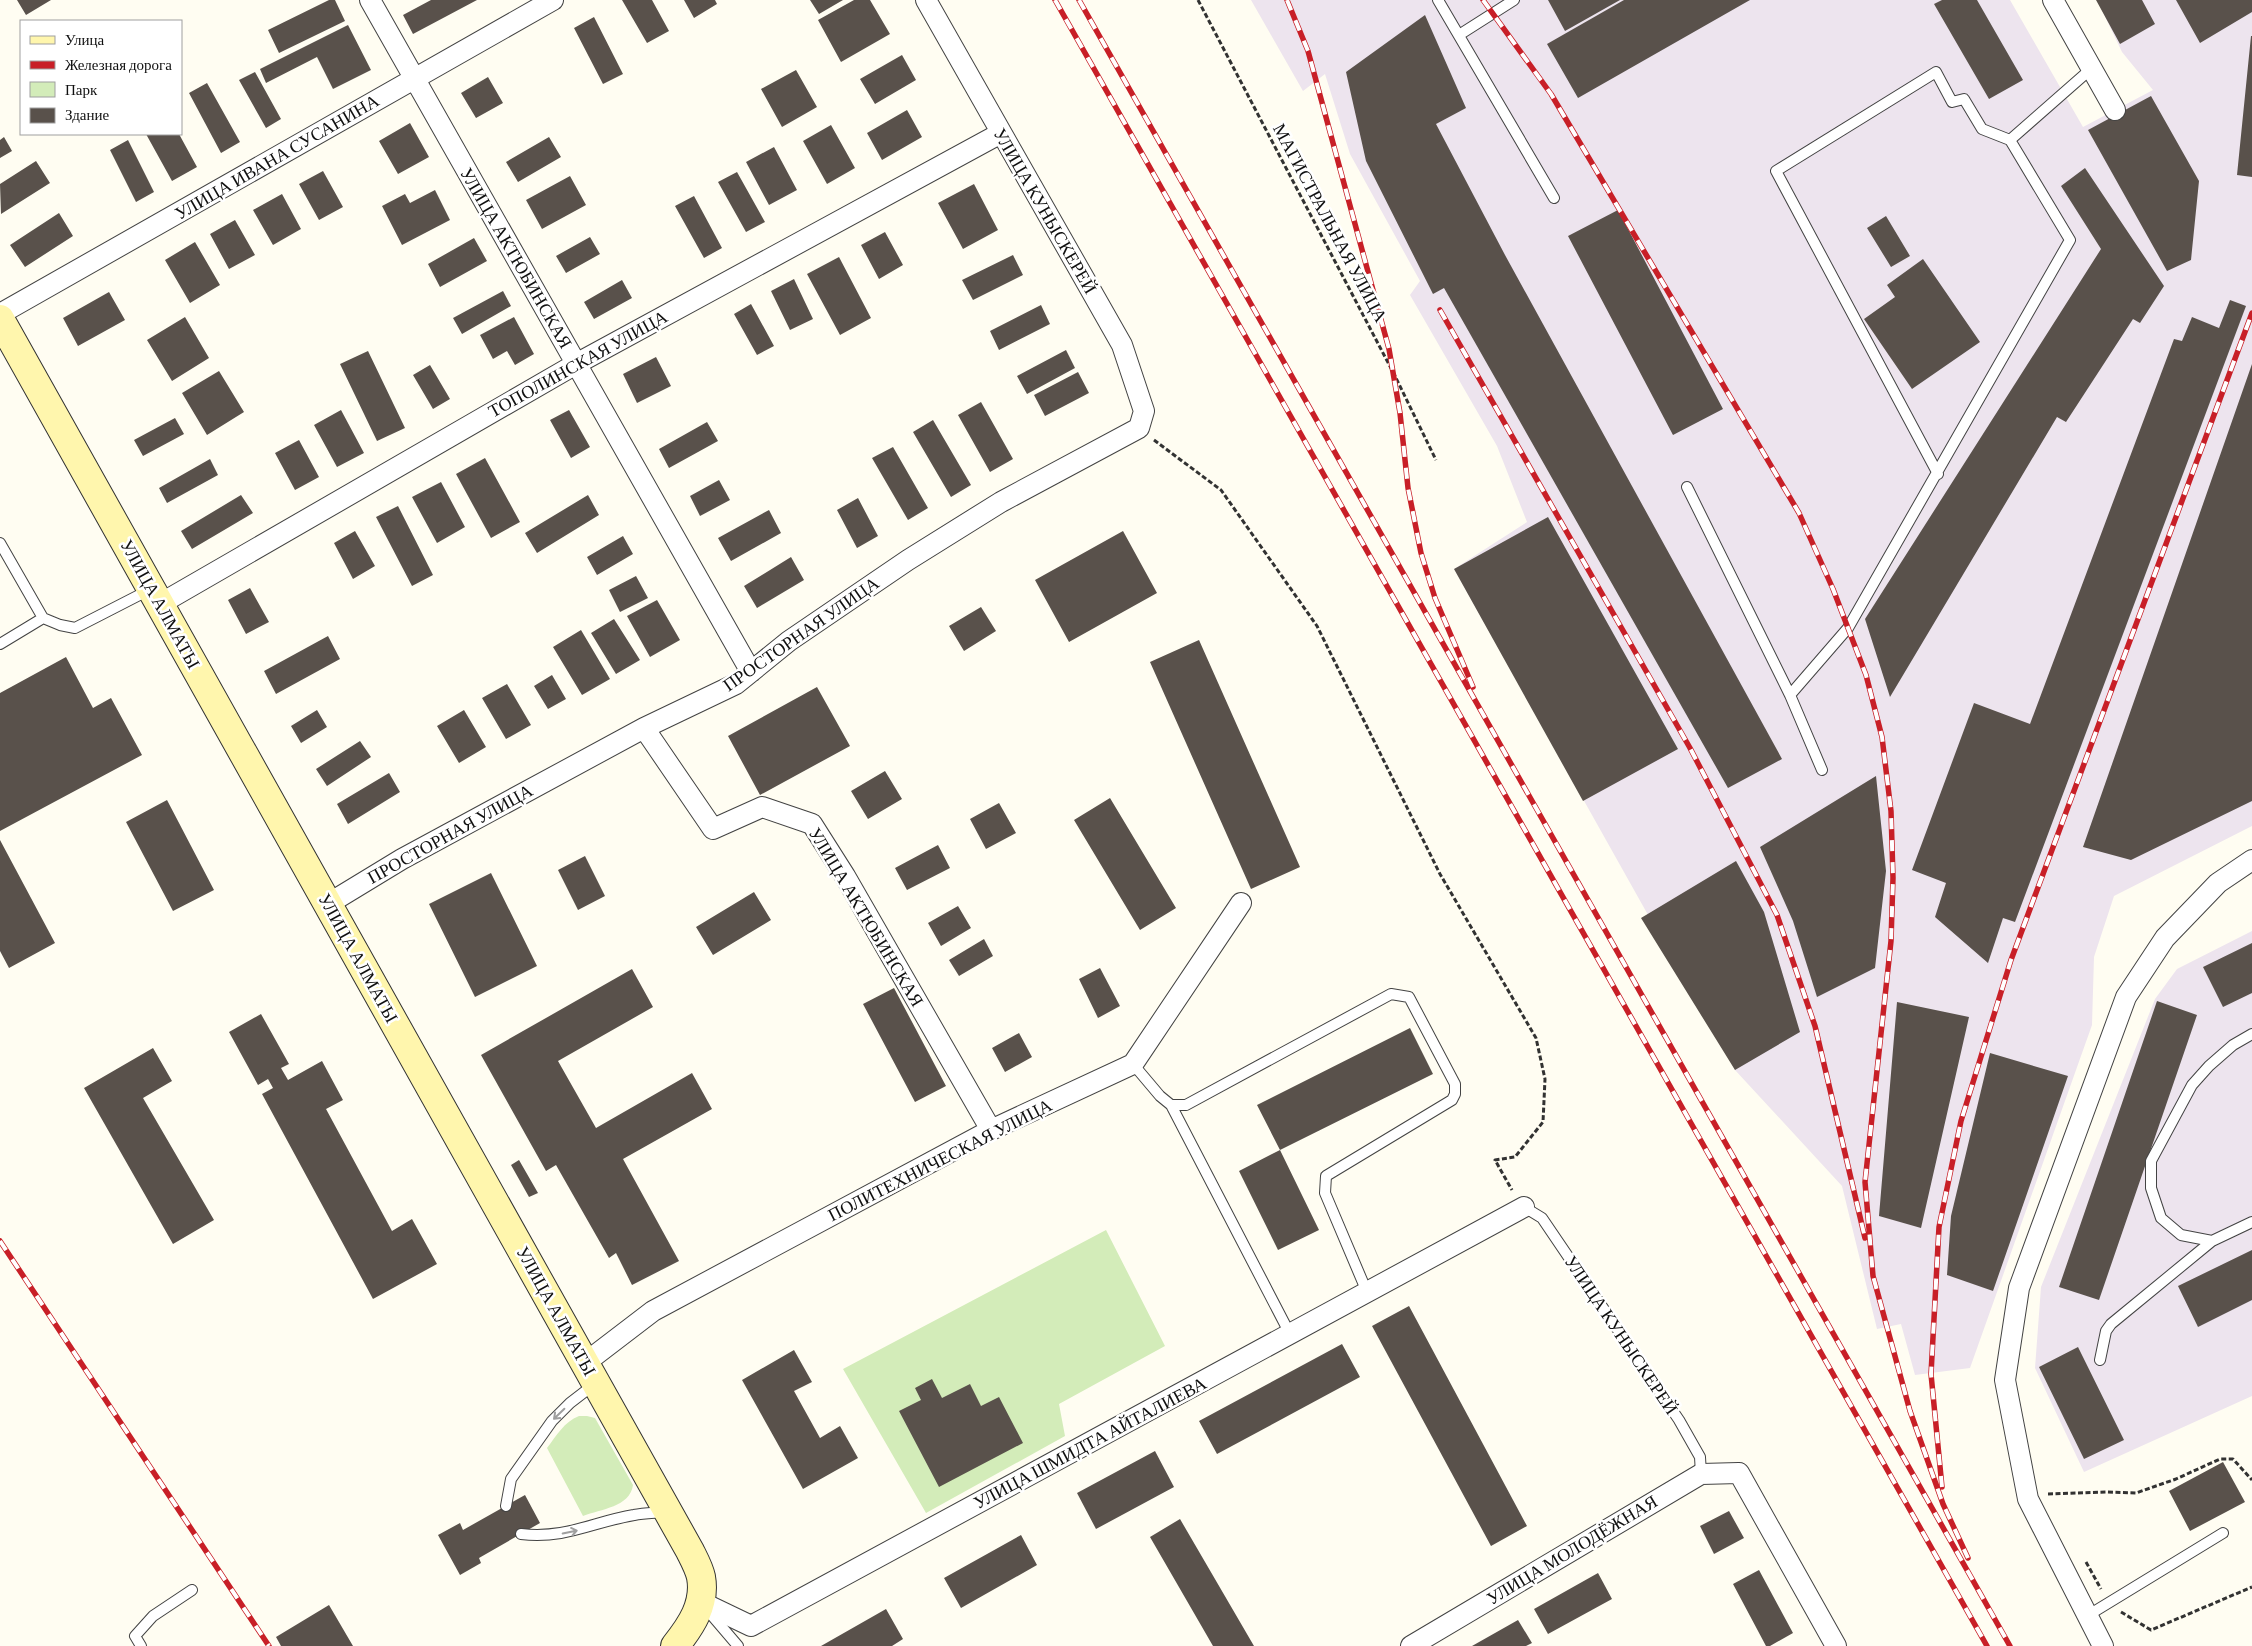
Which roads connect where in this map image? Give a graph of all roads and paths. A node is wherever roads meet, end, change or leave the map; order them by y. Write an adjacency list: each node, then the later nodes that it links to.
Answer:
1 (370, 0): 10 (street, УЛИЦА АКТЮБИНСКАЯ)
2 (553, 0): 10 (street, УЛИЦА ИВАНА СУСАНИНА)
3 (926, 0): 12 (street, УЛИЦА КУНЫСКЕРЕЙ)
4 (1198, 0): 19 (path, МАГИСТРАЛЬНАЯ УЛИЦА)
5 (1438, 0): 8 (lane)
6 (1514, 0): 8 (lane)
7 (2053, 0): 9 (street)
8 (1458, 35): 14 (lane)
9 (2092, 68): 11 (street); 13 (lane)
10 (415, 79): 15 (street, УЛИЦА ИВАНА СУСАНИНА); 17 (street, УЛИЦА АКТЮБИНСКАЯ)
11 (2116, 110)
12 (1001, 133): 17 (street, ТОПОЛИНСКАЯ УЛИЦА); 18 (street, УЛИЦА КУНЫСКЕРЕЙ)
13 (2010, 140): 20 (lane); 20 (lane)
14 (1554, 198)
15 (0, 314)
16 (0, 319): 23 (street, УЛИЦА АЛМАТЫ)
17 (576, 364): 23 (street, ТОПОЛИНСКАЯ УЛИЦА); 26 (street, УЛИЦА АКТЮБИНСКАЯ)
18 (1139, 428): 26 (street, ПРОСТОРНАЯ УЛИЦА); 37 (path)
19 (1436, 460)
20 (1938, 474): 27 (lane)
21 (1687, 487): 27 (lane)
22 (0, 543): 24 (lane)
23 (156, 596): 24 (lane); 32 (street, УЛИЦА АЛМАТЫ)
24 (43, 618): 25 (lane)
25 (0, 644)
26 (751, 672): 28 (street, ПРОСТОРНАЯ УЛИЦА)
27 (1790, 696): 29 (lane)
28 (644, 728): 32 (street, ПРОСТОРНАЯ УЛИЦА); 36 (street, УЛИЦА АКТЮБИНСКАЯ)
29 (1822, 770)
30 (2252, 860): 46 (street)
31 (1241, 903): 34 (street)
32 (328, 904): 43 (street, УЛИЦА АЛМАТЫ)
33 (2252, 1034): 39 (lane)
34 (1133, 1064): 35 (lane); 36 (street, ПОЛИТЕХНИЧЕСКАЯ УЛИЦА)
35 (1171, 1105): 40 (lane); 41 (lane)
36 (991, 1130): 43 (street, ПОЛИТЕХНИЧЕСКАЯ УЛИЦА)
37 (1524, 1207): 40 (street, УЛИЦА ШМИДТА АЙТАЛИЕВА); 44 (lane, УЛИЦА КУНЫСКЕРЕЙ)
38 (2252, 1222): 39 (lane)
39 (2212, 1241): 42 (lane)
40 (1367, 1292): 41 (street, УЛИЦА ШМИДТА АЙТАЛИЕВА)
41 (1290, 1334): 52 (street, УЛИЦА ШМИДТА АЙТАЛИЕВА)
42 (2100, 1360)
43 (591, 1373): 47 (lane, one-way to 47); 48 (street, УЛИЦА АЛМАТЫ)
44 (1701, 1474): 54 (street, УЛИЦА МОЛОДЁЖНАЯ); 58 (street, УЛИЦА МОЛОДЁЖНАЯ)
45 (2252, 1480): 46 (path)
46 (2028, 1499): 53 (street)
47 (506, 1506)
48 (669, 1512): 50 (lane, one-way to 48); 52 (street, УЛИЦА АЛМАТЫ)
49 (2223, 1533): 53 (lane)
50 (522, 1534)
51 (192, 1590): 55 (lane)
52 (701, 1602): 56 (street); 57 (lane)
53 (2087, 1616): 59 (street)
54 (1831, 1644)
55 (140, 1646)
56 (676, 1646)
57 (738, 1646)
58 (1411, 1646)
59 (2103, 1646)

